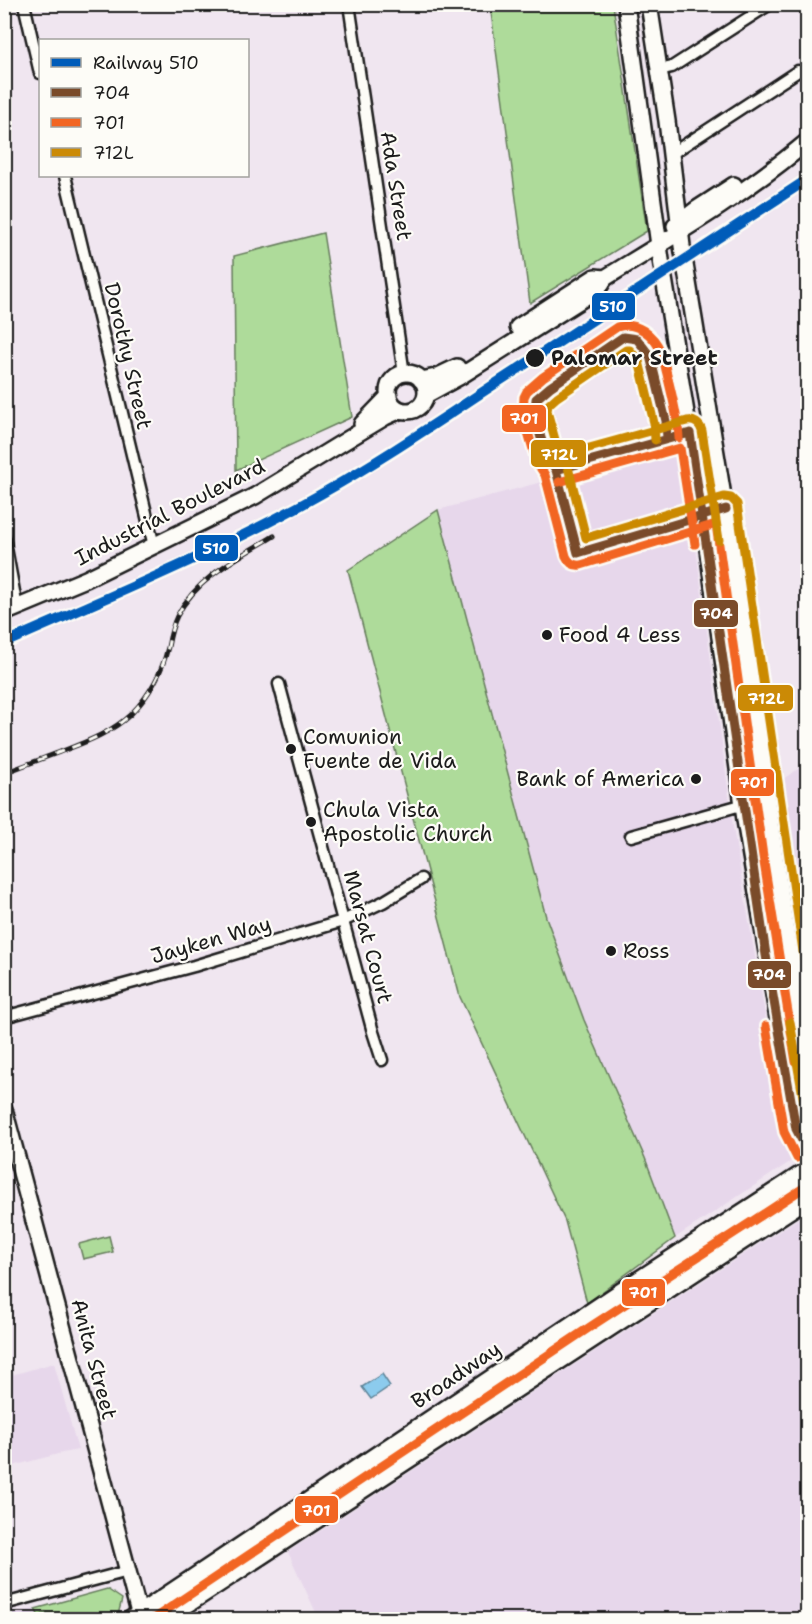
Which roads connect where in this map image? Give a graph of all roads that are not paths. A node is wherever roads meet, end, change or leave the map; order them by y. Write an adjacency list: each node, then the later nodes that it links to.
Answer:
1 (24, 4): 6 (street)
2 (349, 4): 14 (street, Ada Street)
3 (626, 4): 13 (main road)
4 (649, 4): 7 (main road)
5 (770, 4): 7 (street)
6 (39, 69)
7 (659, 70): 10 (main road)
8 (798, 70): 10 (street)
9 (807, 141): 12 (main road, Industrial Boulevard)
10 (671, 154): 12 (main road)
11 (65, 177): 22 (street, Dorothy Street)
12 (680, 227): 13 (main road, Industrial Boulevard); 19 (main road)
13 (659, 244): 15 (main road, Industrial Boulevard); 20 (main road)
14 (404, 374): 15 (main road); 16 (main road, Industrial Boulevard)
15 (424, 387): 17 (main road, Industrial Boulevard)
16 (389, 396): 17 (main road); 18 (main road, Industrial Boulevard)
17 (401, 410): 18 (main road, Industrial Boulevard)
18 (350, 438): 22 (main road, Industrial Boulevard)
19 (726, 509): 20 (street); 26 (main road)
20 (703, 516): 23 (street); 27 (main road)
21 (4, 537): 24 (street)
22 (154, 546): 24 (main road, Industrial Boulevard)
23 (578, 553)
24 (11, 610)
25 (279, 684): 30 (street, Marsat Court)
26 (766, 798): 27 (street); 33 (main road)
27 (744, 804): 28 (street); 35 (main road)
28 (631, 836)
29 (421, 879): 30 (street, Jayken Way)
30 (343, 921): 31 (street, Jayken Way); 32 (street, Marsat Court)
31 (4, 1017)
32 (382, 1060)
33 (807, 1060)
34 (4, 1109): 44 (main road, Anita Street)
35 (807, 1153)
36 (807, 1170): 38 (main road, Broadway)
37 (807, 1198): 40 (main road, Broadway)
38 (632, 1285): 39 (main road, Broadway); 40 (main road)
39 (586, 1315): 41 (main road); 42 (main road, Broadway)
40 (606, 1330): 41 (main road, Broadway)
41 (561, 1360): 43 (main road, Broadway)
42 (399, 1440): 43 (main road); 46 (main road, Broadway)
43 (411, 1458): 47 (main road, Broadway)
44 (128, 1571): 45 (street); 46 (main road, Anita Street)
45 (4, 1604)
46 (137, 1618)
47 (163, 1620)

